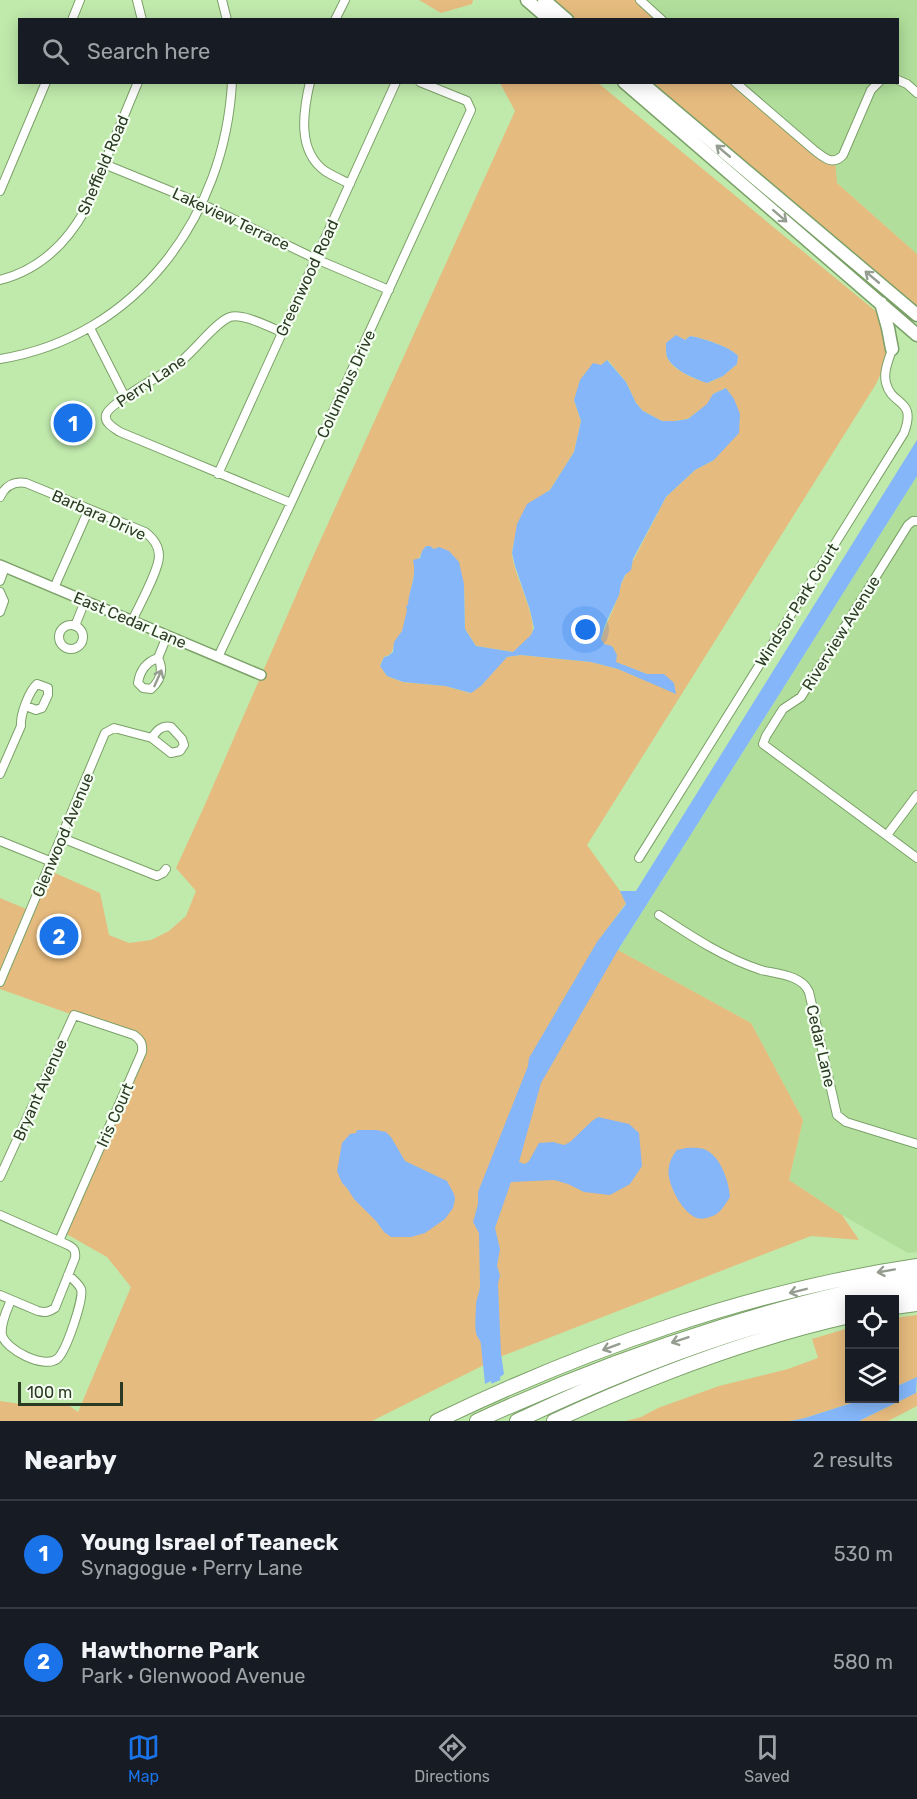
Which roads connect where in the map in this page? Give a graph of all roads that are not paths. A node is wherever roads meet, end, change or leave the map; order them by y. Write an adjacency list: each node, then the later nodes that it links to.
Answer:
1 (80, 0): 8 (street)
2 (137, 0): 9 (street)
3 (222, 0): 10 (street)
4 (345, 0): 11 (street)
5 (527, 0): 12 (highway)
6 (544, 0): 13 (highway)
7 (640, 0): 14 (street)
8 (73, 18)
9 (142, 18)
10 (226, 18)
11 (337, 18)
12 (548, 18)
13 (565, 18)
14 (660, 18)
15 (899, 81): 26 (street)
16 (44, 84): 29 (street)
17 (137, 84): 27 (street, Sheffield Road)
18 (232, 84): 30 (street)
19 (310, 84): 28 (street)
20 (395, 84): 28 (street, Greenwood Road)
21 (425, 84): 33 (street, Columbus Drive)
22 (626, 84): 34 (highway, one-way to 34)
23 (644, 84): 35 (highway, one-way to 23)
24 (737, 84): 25 (street)
25 (877, 84)
26 (917, 93)
27 (104, 164): 30 (street, Lakeview Terrace); 32 (street, Sheffield Road)
28 (350, 184): 31 (street, Greenwood Road)
29 (0, 191)
30 (202, 204): 31 (street, Lakeview Terrace); 36 (street)
31 (316, 259): 33 (street, Lakeview Terrace); 37 (street, Greenwood Road)
32 (0, 280)
33 (389, 290): 44 (street, Columbus Drive)
34 (880, 303): 38 (highway); 39 (highway)
35 (917, 315)
36 (90, 328): 40 (street); 41 (street)
37 (282, 332): 41 (street, Perry Lane); 42 (street, Greenwood Road)
38 (914, 332): 39 (highway)
39 (892, 349): 66 (street, Windsor Park Court)
40 (0, 359)
41 (125, 397): 42 (street, Perry Lane)
42 (218, 474): 44 (street, Perry Lane)
43 (0, 497): 45 (street, Barbara Drive)
44 (291, 503): 56 (street, Columbus Drive)
45 (89, 509): 49 (street); 53 (street, Barbara Drive)
46 (917, 521): 63 (street, Riverview Avenue)
47 (3, 566): 48 (street); 49 (street, East Cedar Lane)
48 (0, 580)
49 (54, 588): 51 (street, East Cedar Lane)
50 (0, 592): 52 (street)
51 (85, 601): 53 (street, East Cedar Lane); 54 (street)
52 (0, 612)
53 (132, 621): 55 (street, East Cedar Lane)
54 (75, 626)
55 (167, 636): 56 (street, East Cedar Lane); 57 (street)
56 (218, 657): 58 (street, East Cedar Lane)
57 (158, 658)
58 (261, 675)
59 (26, 706): 61 (street)
60 (152, 738): 64 (street, Glenwood Avenue)
61 (0, 774)
62 (917, 795): 63 (street)
63 (887, 835): 67 (street)
64 (62, 838): 68 (street, Glenwood Avenue); 69 (street)
65 (0, 841): 68 (street)
66 (639, 858)
67 (917, 858)
68 (52, 862): 71 (street, Glenwood Avenue)
69 (166, 869)
70 (659, 915): 73 (street, Cedar Lane)
71 (0, 982)
72 (87, 1020): 74 (street, Bryant Avenue); 76 (street, Iris Court)
73 (917, 1144)
74 (0, 1177)
75 (0, 1215): 76 (street)
76 (59, 1241): 78 (street)
77 (917, 1266): 80 (highway, one-way to 80)
78 (68, 1275): 83 (street); 83 (street)
79 (917, 1279): 80 (highway)
80 (859, 1289): 81 (highway); 88 (highway, one-way to 88); 90 (highway, one-way to 90)
81 (917, 1290)
82 (0, 1295): 83 (street)
83 (11, 1300)
84 (845, 1304): 89 (highway)
85 (917, 1304): 86 (highway)
86 (899, 1306)
87 (845, 1317): 91 (highway)
88 (482, 1419)
89 (522, 1419)
90 (437, 1421)
91 (554, 1421)

